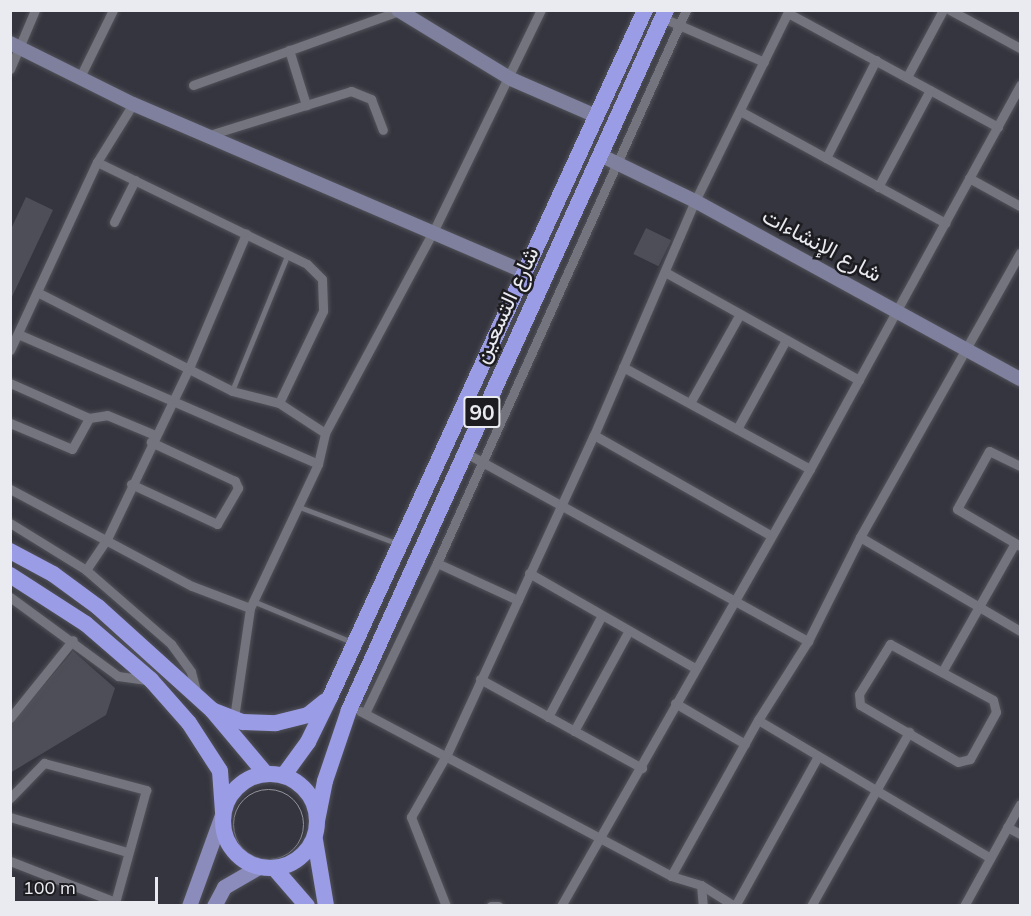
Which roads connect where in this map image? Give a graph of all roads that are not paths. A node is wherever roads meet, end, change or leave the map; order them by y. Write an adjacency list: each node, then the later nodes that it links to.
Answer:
1 (35, 10): 12 (street)
2 (113, 10): 19 (street)
3 (398, 10): 14 (street); 20 (street)
4 (541, 10): 20 (street)
5 (645, 10): 27 (highway, شارع التسعين / 90)
6 (686, 10): 11 (street)
7 (943, 10): 18 (street)
8 (951, 10): 13 (street)
9 (788, 12): 15 (street); 16 (street)
10 (664, 14): 11 (street); 32 (highway, شارع التسعين / 90)
11 (680, 22): 16 (street); 35 (street)
12 (16, 45): 17 (street); 19 (street)
13 (1020, 48)
14 (290, 50): 21 (street); 25 (street)
15 (876, 60): 18 (street); 33 (street)
16 (764, 62): 26 (street)
17 (10, 69)
18 (907, 77): 23 (street)
19 (79, 79): 24 (street)
20 (511, 79): 27 (street); 43 (street)
21 (193, 85)
22 (1020, 85): 28 (street)
23 (930, 90): 28 (street); 38 (street)
24 (133, 104): 30 (street); 34 (street)
25 (306, 105): 29 (street); 30 (street)
26 (740, 111): 33 (street); 39 (street)
27 (596, 116): 31 (highway, شارع التسعين / 90)
28 (998, 127): 36 (street)
29 (383, 130)
30 (206, 135): 43 (street)
31 (580, 149): 32 (highway); 47 (highway, شارع التسعين / 90)
32 (600, 155): 35 (street, شارع الإنشاءات); 71 (highway, شارع التسعين / 90)
33 (826, 158): 38 (street)
34 (98, 162): 37 (street); 49 (street)
35 (616, 162): 39 (street, شارع الإنشاءات); 72 (street)
36 (969, 178): 40 (street); 42 (street)
37 (135, 180): 41 (street); 44 (street)
38 (878, 187): 42 (street)
39 (695, 201): 48 (street); 50 (street, شارع الإنشاءات)
40 (1020, 206)
41 (114, 222)
42 (945, 223): 50 (street)
43 (433, 232): 47 (street); 68 (street)
44 (246, 234): 45 (street); 57 (street)
45 (288, 254): 61 (lane); 63 (street)
46 (1020, 254): 54 (street)
47 (525, 272): 84 (highway, شارع التسعين / 90)
48 (665, 272): 51 (street); 56 (street)
49 (37, 292): 52 (street); 57 (street)
50 (898, 310): 54 (street, شارع الإنشاءات); 59 (street)
51 (740, 314): 53 (street); 64 (street)
52 (18, 334): 55 (street); 62 (street)
53 (786, 340): 59 (street); 67 (street)
54 (969, 348): 58 (street, شارع الإنشاءات); 82 (street)
55 (10, 350)
56 (623, 367): 64 (street); 69 (street)
57 (189, 368): 61 (street); 62 (street)
58 (1020, 380)
59 (859, 381): 75 (street)
60 (10, 383): 65 (street)
61 (232, 391): 63 (street)
62 (172, 401): 70 (street); 73 (street)
63 (279, 403): 68 (street)
64 (690, 404): 67 (street)
65 (89, 418): 66 (street); 70 (street)
66 (10, 423)
67 (737, 429): 75 (street)
68 (325, 433): 73 (street)
69 (594, 435): 78 (street); 81 (street)
70 (153, 439): 76 (street); 76 (street)
71 (464, 452): 72 (street); 110 (highway, شارع التسعين / 90)
72 (483, 462): 78 (street); 87 (street)
73 (318, 464): 79 (street)
74 (1020, 465): 85 (street)
75 (810, 469): 81 (street)
76 (131, 484): 83 (street)
77 (10, 489): 83 (street)
78 (561, 504): 89 (street); 93 (street)
79 (297, 506): 84 (lane); 94 (street)
80 (10, 523): 88 (street)
81 (770, 535): 93 (street)
82 (860, 537): 95 (street); 100 (street)
83 (107, 539): 88 (street); 94 (street)
84 (400, 545): 101 (highway, شارع التسعين / 90)
85 (1018, 545): 95 (street)
86 (10, 551): 106 (highway)
87 (438, 563): 92 (street); 111 (street)
88 (86, 570): 106 (street)
89 (529, 573): 92 (street); 96 (street)
90 (10, 575): 104 (highway)
91 (10, 597): 99 (street)
92 (518, 600): 105 (street)
93 (736, 601): 100 (street); 102 (street)
94 (251, 604): 101 (lane); 114 (street)
95 (979, 607): 97 (street); 103 (street)
96 (601, 617): 98 (street); 112 (street)
97 (1020, 631)
98 (627, 632): 102 (street); 116 (street)
99 (74, 640): 104 (street); 113 (street)
100 (808, 641): 115 (street)
101 (355, 643): 107 (highway, شارع التسعين / 90)
102 (695, 669): 108 (street)
103 (942, 672): 117 (street); 117 (street)
104 (151, 680): 127 (highway)
105 (480, 680): 112 (street); 119 (street)
106 (198, 697): 109 (highway)
107 (330, 697): 114 (highway); 123 (highway, شارع التسعين / 90)
108 (675, 703): 118 (street); 121 (street)
109 (212, 710): 114 (highway); 122 (highway)
110 (349, 710): 111 (street); 129 (highway, شارع التسعين / 90)
111 (366, 711): 119 (street)
112 (548, 717): 116 (street)
113 (10, 718)
114 (234, 718)
115 (758, 720): 118 (street); 120 (street)
116 (574, 731): 121 (street)
117 (909, 732): 124 (street)
118 (745, 744): 138 (street)
119 (447, 754): 132 (street); 145 (street)
120 (818, 756): 124 (street); 150 (street)
121 (642, 768): 132 (street)
122 (265, 773): 123 (highway); 127 (highway)
123 (284, 775): 129 (highway)
124 (876, 790): 135 (street); 151 (street)
125 (10, 798): 134 (street)
126 (1020, 804): 130 (street)
127 (223, 812): 137 (highway); 141 (main road)
128 (10, 817): 134 (street)
129 (317, 821): 133 (highway, شارع التسعين)
130 (1007, 827): 131 (street); 135 (street)
131 (1020, 834)
132 (599, 838): 138 (street); 148 (street)
133 (315, 840): 137 (highway); 144 (highway, شارع التسعين)
134 (127, 852): 140 (street)
135 (990, 858): 152 (street)
136 (10, 861): 140 (street)
137 (266, 868): 142 (main road); 143 (highway)
138 (671, 876): 139 (street)
139 (701, 885): 149 (street); 150 (street)
140 (115, 904)
141 (189, 906)
142 (214, 906)
143 (307, 906)
144 (326, 906)
145 (446, 906)
146 (491, 906): 147 (street)
147 (498, 906)
148 (561, 906)
149 (703, 906)
150 (735, 906)
151 (811, 906)
152 (964, 906)

